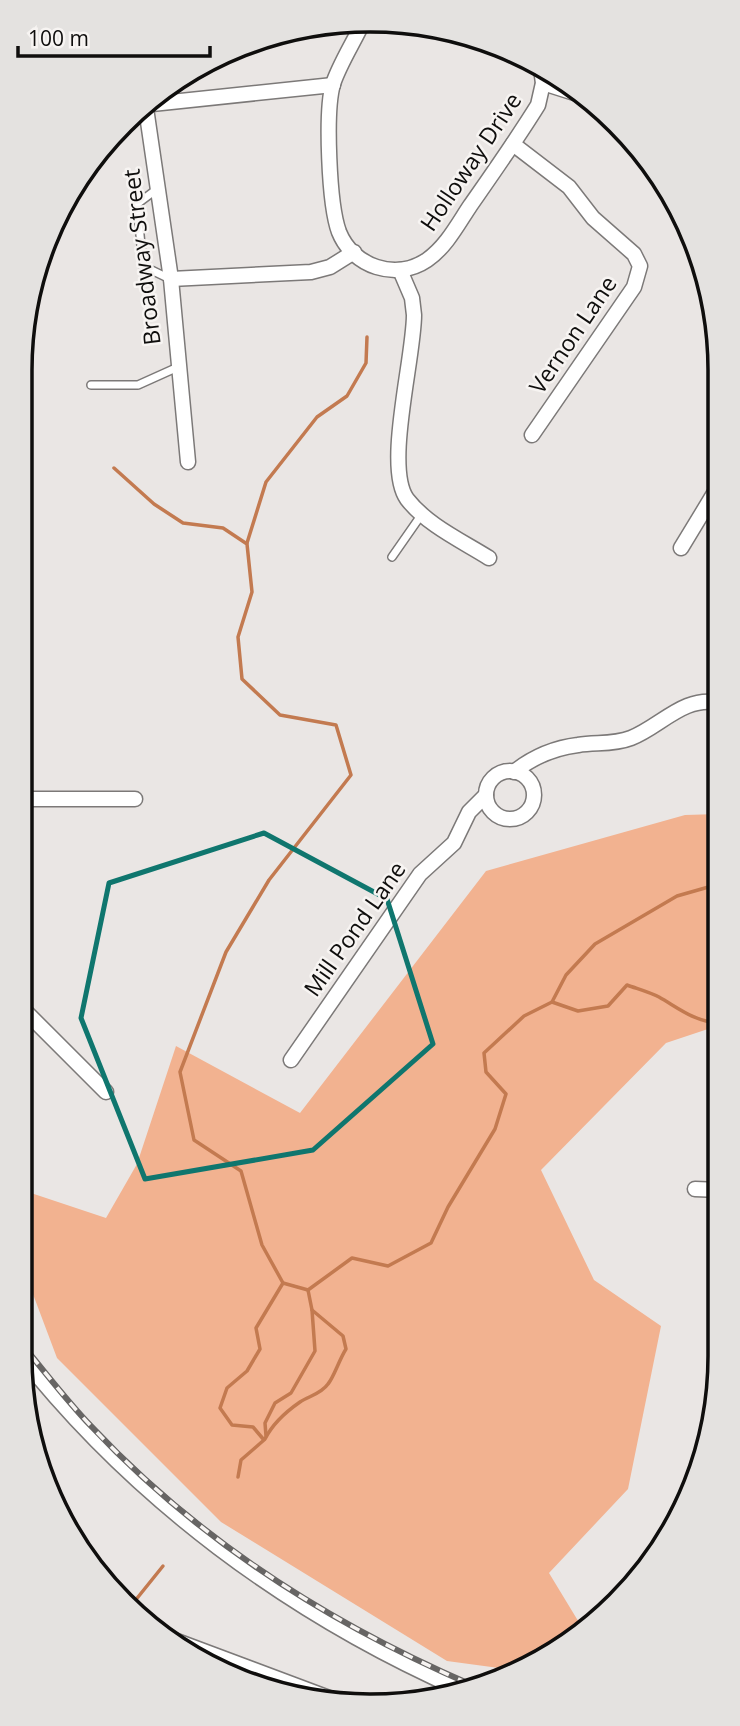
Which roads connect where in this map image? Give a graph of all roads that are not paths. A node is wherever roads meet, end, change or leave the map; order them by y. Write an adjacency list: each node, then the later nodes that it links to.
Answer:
1 (358, 32): 3 (street)
2 (542, 79): 6 (street, Holloway Drive)
3 (333, 85): 4 (street); 8 (street)
4 (162, 103)
5 (147, 116): 7 (street, Broadway Street)
6 (513, 144): 9 (street, Holloway Drive); 13 (street, Vernon Lane)
7 (158, 187): 10 (street, Broadway Street); 10 (lane)
8 (354, 252): 9 (street); 10 (street)
9 (393, 270): 16 (street)
10 (171, 279): 11 (street, Broadway Street)
11 (178, 367): 12 (lane); 14 (street, Broadway Street)
12 (91, 385)
13 (531, 435)
14 (188, 462)
15 (708, 503): 17 (street)
16 (422, 513): 18 (lane); 19 (street)
17 (681, 548)
18 (393, 557)
19 (489, 558)
20 (708, 704): 21 (street, Mill Pond Lane)
21 (514, 772): 22 (street, Mill Pond Lane); 22 (street)
22 (486, 796): 26 (street, Mill Pond Lane)
23 (32, 799): 24 (street)
24 (135, 799)
25 (32, 1018): 27 (street)
26 (291, 1060)
27 (106, 1093)
28 (695, 1189): 29 (street)
29 (708, 1190)
30 (32, 1369): 32 (street)
31 (206, 1652): 33 (street)
32 (450, 1685)
33 (300, 1687)

